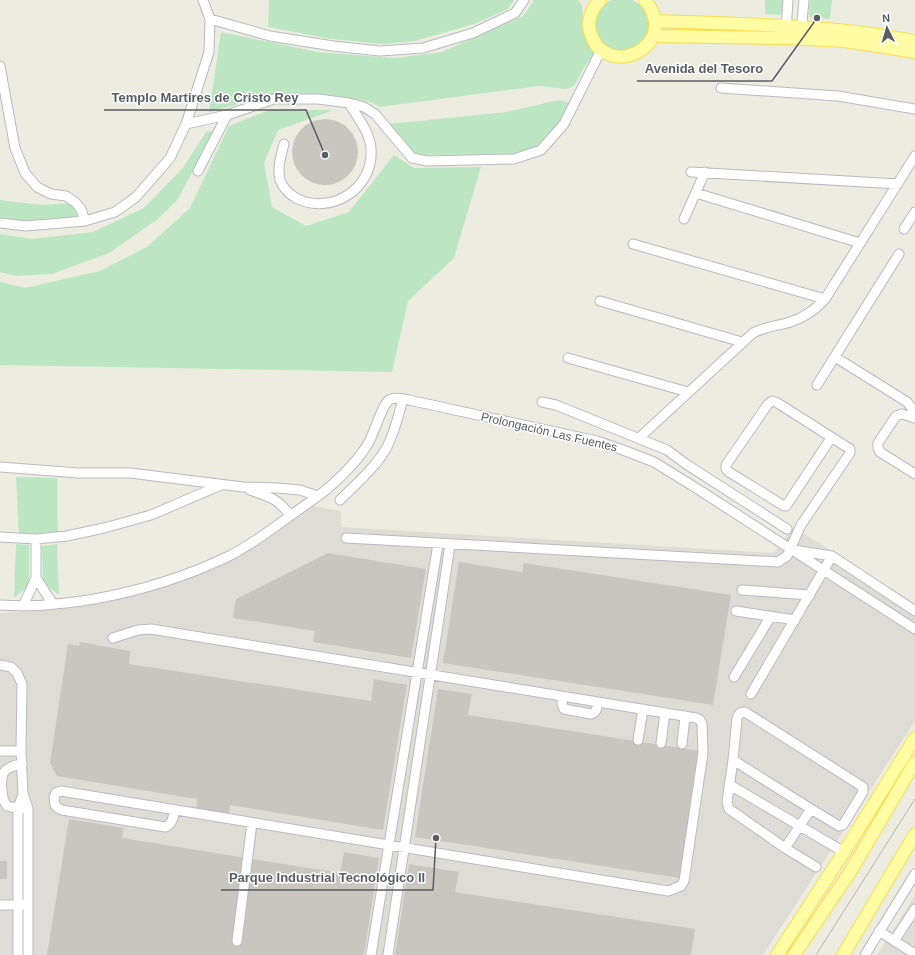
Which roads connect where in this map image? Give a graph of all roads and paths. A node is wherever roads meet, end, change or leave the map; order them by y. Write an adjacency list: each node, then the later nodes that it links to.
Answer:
1 (203, 0): 7 (street)
2 (524, 0): 7 (street)
3 (645, 0): 8 (main road)
4 (788, 0): 10 (street)
5 (804, 0): 9 (street)
6 (597, 1): 14 (main road)
7 (210, 19): 21 (street)
8 (656, 21): 10 (main road); 11 (main road)
9 (802, 26): 10 (main road); 12 (street); 13 (main road)
10 (786, 32): 11 (main road); 12 (main road)
11 (653, 36): 14 (main road)
12 (801, 39): 15 (main road)
13 (915, 41)
14 (605, 52): 18 (street)
15 (915, 52)
16 (0, 66): 31 (street)
17 (721, 88): 19 (street)
18 (349, 103): 20 (street); 22 (street)
19 (915, 109)
20 (227, 115): 21 (street); 24 (street)
21 (186, 124): 31 (street)
22 (284, 144)
23 (915, 156): 27 (street)
24 (198, 170)
25 (692, 172): 26 (street)
26 (705, 172): 27 (street); 28 (street)
27 (898, 184): 34 (street)
28 (696, 193): 30 (street); 34 (street)
29 (914, 214): 33 (street)
30 (684, 219)
31 (85, 221): 32 (street)
32 (0, 224)
33 (904, 229)
34 (860, 243): 37 (street)
35 (633, 244): 37 (street)
36 (899, 254): 40 (street)
37 (825, 299): 39 (street)
38 (600, 301): 39 (street)
39 (742, 342): 43 (street)
40 (835, 357): 42 (street); 46 (street)
41 (568, 358): 43 (street)
42 (818, 385)
43 (688, 392): 47 (street)
44 (403, 399): 53 (street, Prolongación Las Fuentes); 54 (street); 62 (street, Prolongación Las Fuentes)
45 (542, 402): 47 (street)
46 (915, 417): 50 (street)
47 (639, 438): 56 (street)
48 (831, 438): 48 (street); 62 (street)
49 (0, 467): 51 (street)
50 (915, 474)
51 (221, 485): 52 (street); 59 (street)
52 (243, 487): 53 (street); 55 (street)
53 (318, 496): 55 (street, Prolongación Las Fuentes)
54 (340, 500)
55 (290, 515): 68 (street, Prolongación Las Fuentes)
56 (787, 529)
57 (0, 537): 59 (street)
58 (346, 538): 60 (street)
59 (36, 539): 65 (street)
60 (438, 544): 61 (street); 78 (street)
61 (450, 545): 62 (street); 79 (street)
62 (790, 549): 63 (street, Prolongación Las Fuentes); 64 (street, Prolongación Las Fuentes)
63 (832, 556): 64 (street); 72 (street, Prolongación Las Fuentes)
64 (824, 571): 67 (street); 75 (street, Prolongación Las Fuentes)
65 (36, 578): 68 (street); 70 (street)
66 (742, 590): 67 (street)
67 (810, 594): 74 (street)
68 (53, 604): 70 (street, Prolongación Las Fuentes)
69 (0, 606): 70 (street, Prolongación Las Fuentes)
70 (23, 606)
71 (736, 611): 73 (street)
72 (915, 611)
73 (771, 616): 74 (street); 80 (street)
74 (795, 620): 81 (street)
75 (915, 629)
76 (113, 638): 78 (street)
77 (0, 665): 90 (street)
78 (417, 673): 79 (street); 103 (street)
79 (430, 675): 82 (street); 104 (street)
80 (734, 677)
81 (751, 694)
82 (643, 710): 83 (street); 86 (street)
83 (665, 713): 84 (street); 87 (street)
84 (685, 716): 88 (street); 104 (street)
85 (915, 738): 106 (main road)
86 (638, 740)
87 (661, 743)
88 (682, 744)
89 (0, 751): 90 (street)
90 (21, 751): 93 (street)
91 (733, 760): 94 (street); 98 (street); 98 (street)
92 (915, 762): 122 (main road)
93 (22, 764): 95 (street); 96 (street)
94 (730, 785): 101 (street); 105 (street)
95 (23, 794): 96 (street); 97 (street)
96 (18, 808): 97 (street); 110 (street)
97 (28, 808): 111 (street)
98 (811, 809): 101 (street)
99 (175, 810): 99 (street); 100 (street)
100 (252, 823): 103 (street); 114 (street)
101 (800, 825): 105 (street); 106 (street)
102 (915, 834): 123 (main road)
103 (389, 845): 104 (street); 119 (street)
104 (404, 848): 120 (street)
105 (785, 848): 107 (street)
106 (844, 852): 121 (main road)
107 (816, 867)
108 (915, 874): 113 (street)
109 (0, 905): 110 (street)
110 (17, 905): 111 (street); 117 (street)
111 (27, 906): 118 (street)
112 (915, 909): 115 (street)
113 (879, 931): 115 (street); 124 (street)
114 (237, 941)
115 (894, 941): 116 (street)
116 (915, 954)
117 (18, 955)
118 (28, 955)
119 (371, 955)
120 (388, 955)
121 (776, 955)
122 (794, 955)
123 (842, 955)
124 (865, 955)

